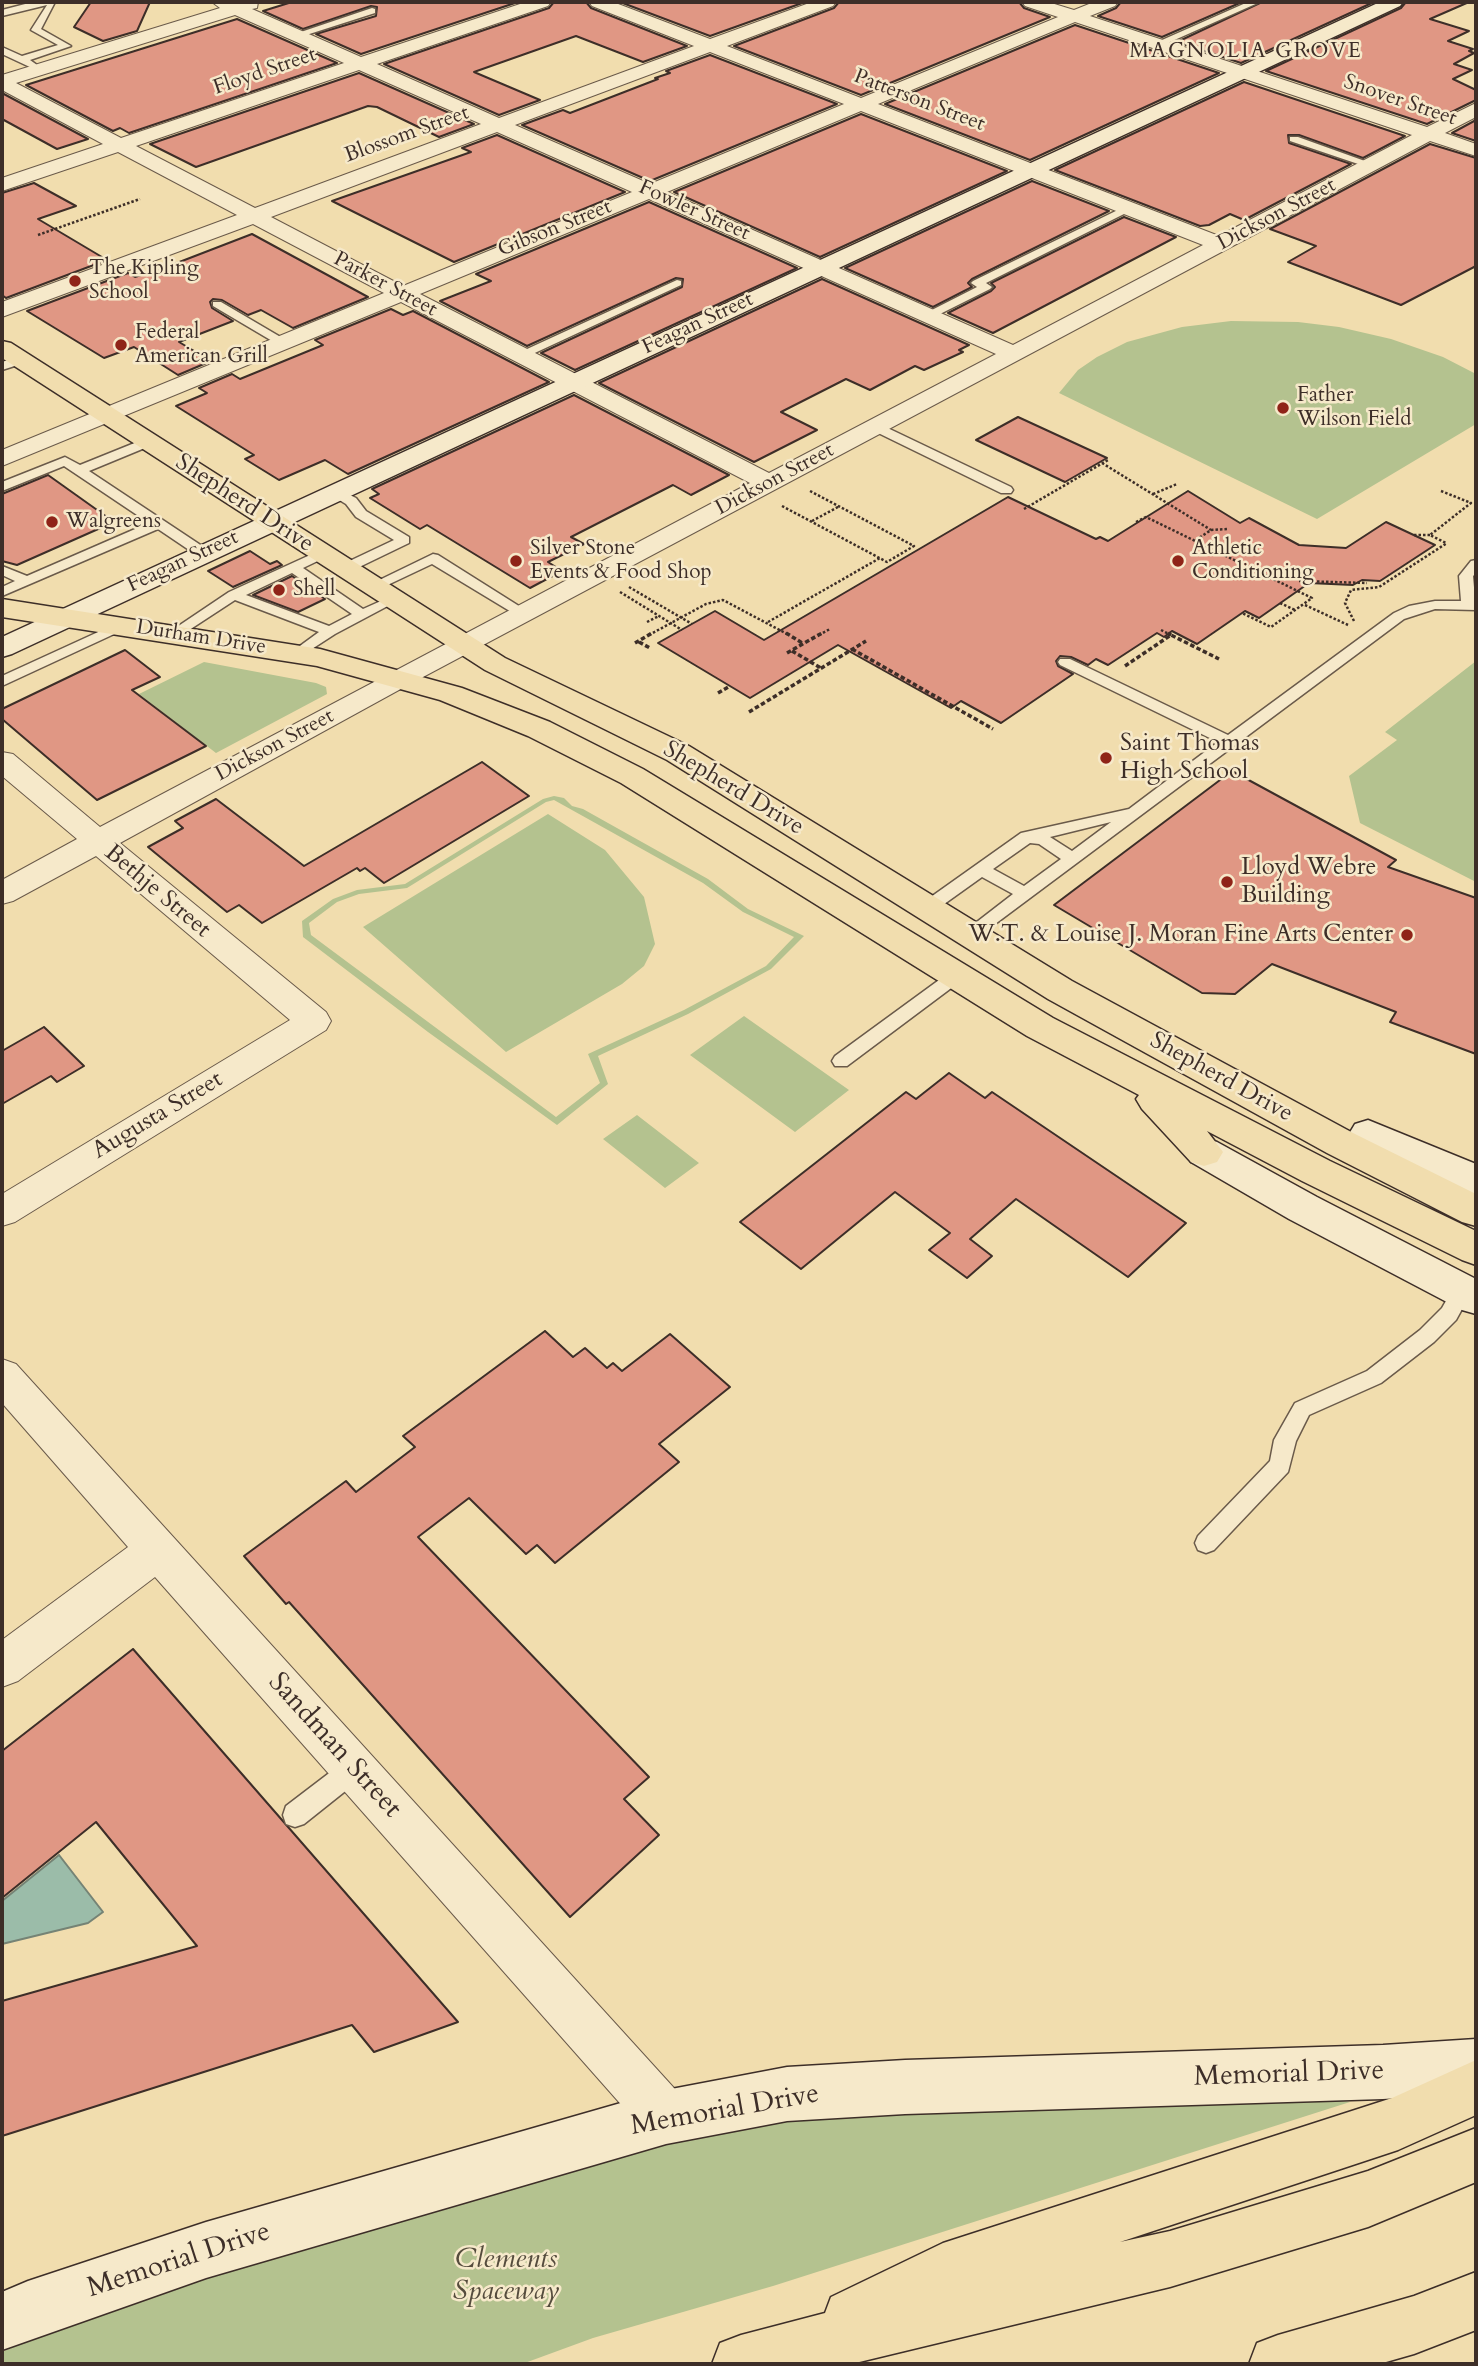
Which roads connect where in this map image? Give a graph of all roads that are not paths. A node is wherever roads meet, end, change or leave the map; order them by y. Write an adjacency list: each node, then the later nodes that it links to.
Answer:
1 (44, 2): 12 (lane); 18 (lane)
2 (259, 2): 10 (street)
3 (542, 2): 19 (street, Floyd Street)
4 (598, 2): 16 (street, Patterson Street)
5 (827, 2): 16 (street, Blossom Street)
6 (1031, 2): 13 (street, Snover Street)
7 (1109, 2): 13 (street, Gibson Street)
8 (1255, 2): 15 (lane)
9 (1394, 2): 21 (street, Feagan Street)
10 (229, 5): 14 (street, Fowler Street); 20 (street)
11 (372, 11): 14 (lane)
12 (2, 13)
13 (1074, 16): 15 (street, Snover Street); 23 (street, Gibson Street)
14 (297, 35): 19 (street, Fowler Street)
15 (1158, 44): 21 (street, Snover Street)
16 (713, 45): 23 (street, Patterson Street); 25 (street, Blossom Street)
17 (2, 50): 18 (lane)
18 (21, 60): 20 (lane)
19 (361, 64): 25 (street, Fowler Street); 28 (street, Floyd Street)
20 (39, 69): 22 (street)
21 (1243, 72): 26 (street, Snover Street); 31 (street, Feagan Street)
22 (2, 82): 28 (street, Parker Street)
23 (861, 103): 31 (street, Patterson Street); 33 (street, Gibson Street)
24 (1476, 109): 26 (street, Dickson Street)
25 (499, 124): 33 (street, Fowler Street); 35 (street, Blossom Street)
26 (1428, 135): 29 (street, Snover Street); 30 (street, Dickson Street)
27 (1294, 138): 30 (lane)
28 (119, 145): 32 (street, Floyd Street); 35 (street, Parker Street)
29 (1476, 150)
30 (1371, 165): 36 (street, Dickson Street)
31 (1034, 170): 34 (street, Patterson Street); 37 (street, Feagan Street)
32 (2, 185)
33 (647, 191): 37 (street, Fowler Street); 39 (street, Gibson Street)
34 (1128, 208): 36 (street, Patterson Street); 42 (lane)
35 (254, 216): 39 (street, Parker Street); 41 (street, Blossom Street)
36 (1222, 245): 44 (street, Dickson Street)
37 (822, 267): 42 (street, Fowler Street); 47 (street, Feagan Street)
38 (677, 283): 45 (lane)
39 (400, 293): 43 (street, Gibson Street); 45 (street, Parker Street)
40 (217, 304): 43 (lane)
41 (2, 310)
42 (928, 315): 44 (street, Fowler Street)
43 (283, 342): 48 (street, Gibson Street)
44 (1013, 354): 49 (street, Dickson Street)
45 (520, 355): 47 (street, Parker Street)
46 (8, 358): 48 (main road, Shepherd Drive)
47 (573, 382): 55 (street, Feagan Street); 56 (street, Parker Street)
48 (107, 416): 50 (main road, Shepherd Drive); 51 (street, Gibson Street)
49 (875, 426): 54 (lane); 56 (street, Dickson Street)
50 (147, 442): 52 (lane); 57 (main road, Shepherd Drive)
51 (2, 459)
52 (80, 470): 53 (lane); 58 (lane)
53 (2, 487)
54 (1006, 490)
55 (336, 492): 57 (street, Feagan Street); 62 (lane)
56 (774, 494): 71 (street, Dickson Street)
57 (271, 521): 59 (street, Feagan Street); 60 (main road, Shepherd Drive)
58 (159, 524): 59 (lane); 65 (lane)
59 (203, 553): 73 (street, Feagan Street)
60 (321, 554): 61 (lane); 62 (main road, Shepherd Drive)
61 (293, 567): 68 (lane); 72 (lane)
62 (344, 569): 67 (main road, Shepherd Drive)
63 (1475, 569): 69 (lane)
64 (2, 570): 65 (lane)
65 (27, 581): 66 (lane)
66 (2, 592)
67 (382, 593): 71 (lane); 72 (lane); 77 (main road, Shepherd Drive)
68 (234, 595): 75 (lane); 76 (lane)
69 (1473, 606): 83 (lane)
70 (2, 608): 73 (main road, Durham Drive)
71 (523, 613): 77 (street, Dickson Street)
72 (362, 615): 75 (lane)
73 (62, 618): 74 (main road, Durham Drive); 78 (street, Feagan Street)
74 (120, 626): 76 (main road, Durham Drive); 82 (lane)
75 (330, 631): 79 (lane)
76 (175, 634): 79 (main road, Durham Drive)
77 (463, 645): 81 (street, Dickson Street); 92 (main road, Shepherd Drive)
78 (2, 648)
79 (298, 654): 81 (main road, Durham Drive)
80 (1065, 662): 83 (lane)
81 (398, 679): 87 (street, Dickson Street); 94 (main road, Shepherd Drive)
82 (2, 682)
83 (1228, 741): 85 (lane)
84 (2, 761): 87 (street, Bethje Street)
85 (1134, 811): 86 (lane); 88 (lane)
86 (1027, 837): 88 (lane); 89 (lane)
87 (97, 842): 90 (street, Dickson Street); 96 (street, Bethje Street)
88 (1071, 858): 91 (lane)
89 (982, 869): 91 (lane); 92 (lane)
90 (2, 893)
91 (1024, 893): 93 (lane)
92 (927, 908): 93 (main road, Shepherd Drive)
93 (969, 935): 94 (main road); 97 (main road, Shepherd Drive)
94 (901, 942): 95 (main road, Shepherd Drive)
95 (956, 976): 98 (lane); 99 (main road, Shepherd Drive)
96 (314, 1021): 104 (street, Augusta Street)
97 (1169, 1050): 100 (main road); 103 (main road, Shepherd Drive)
98 (841, 1062)
99 (1134, 1077): 101 (main road); 105 (main road, Shepherd Drive)
100 (1368, 1134): 102 (street)
101 (1204, 1152): 106 (street)
102 (1476, 1180)
103 (1476, 1211)
104 (2, 1212)
105 (1476, 1249)
106 (1469, 1294): 108 (lane)
107 (2, 1376): 109 (street, Sandman Street)
108 (1206, 1543)
109 (158, 1549): 110 (street); 111 (street, Sandman Street)
110 (2, 1665)
111 (354, 1769): 112 (lane); 115 (street, Sandman Street)
112 (295, 1815)
113 (1476, 2066): 115 (street, Memorial Drive)
114 (1476, 2087): 119 (main road)
115 (666, 2117): 118 (street, Memorial Drive)
116 (1476, 2155): 119 (main road)
117 (1476, 2301): 120 (main road)
118 (2, 2321)
119 (764, 2357)
120 (1279, 2364)

